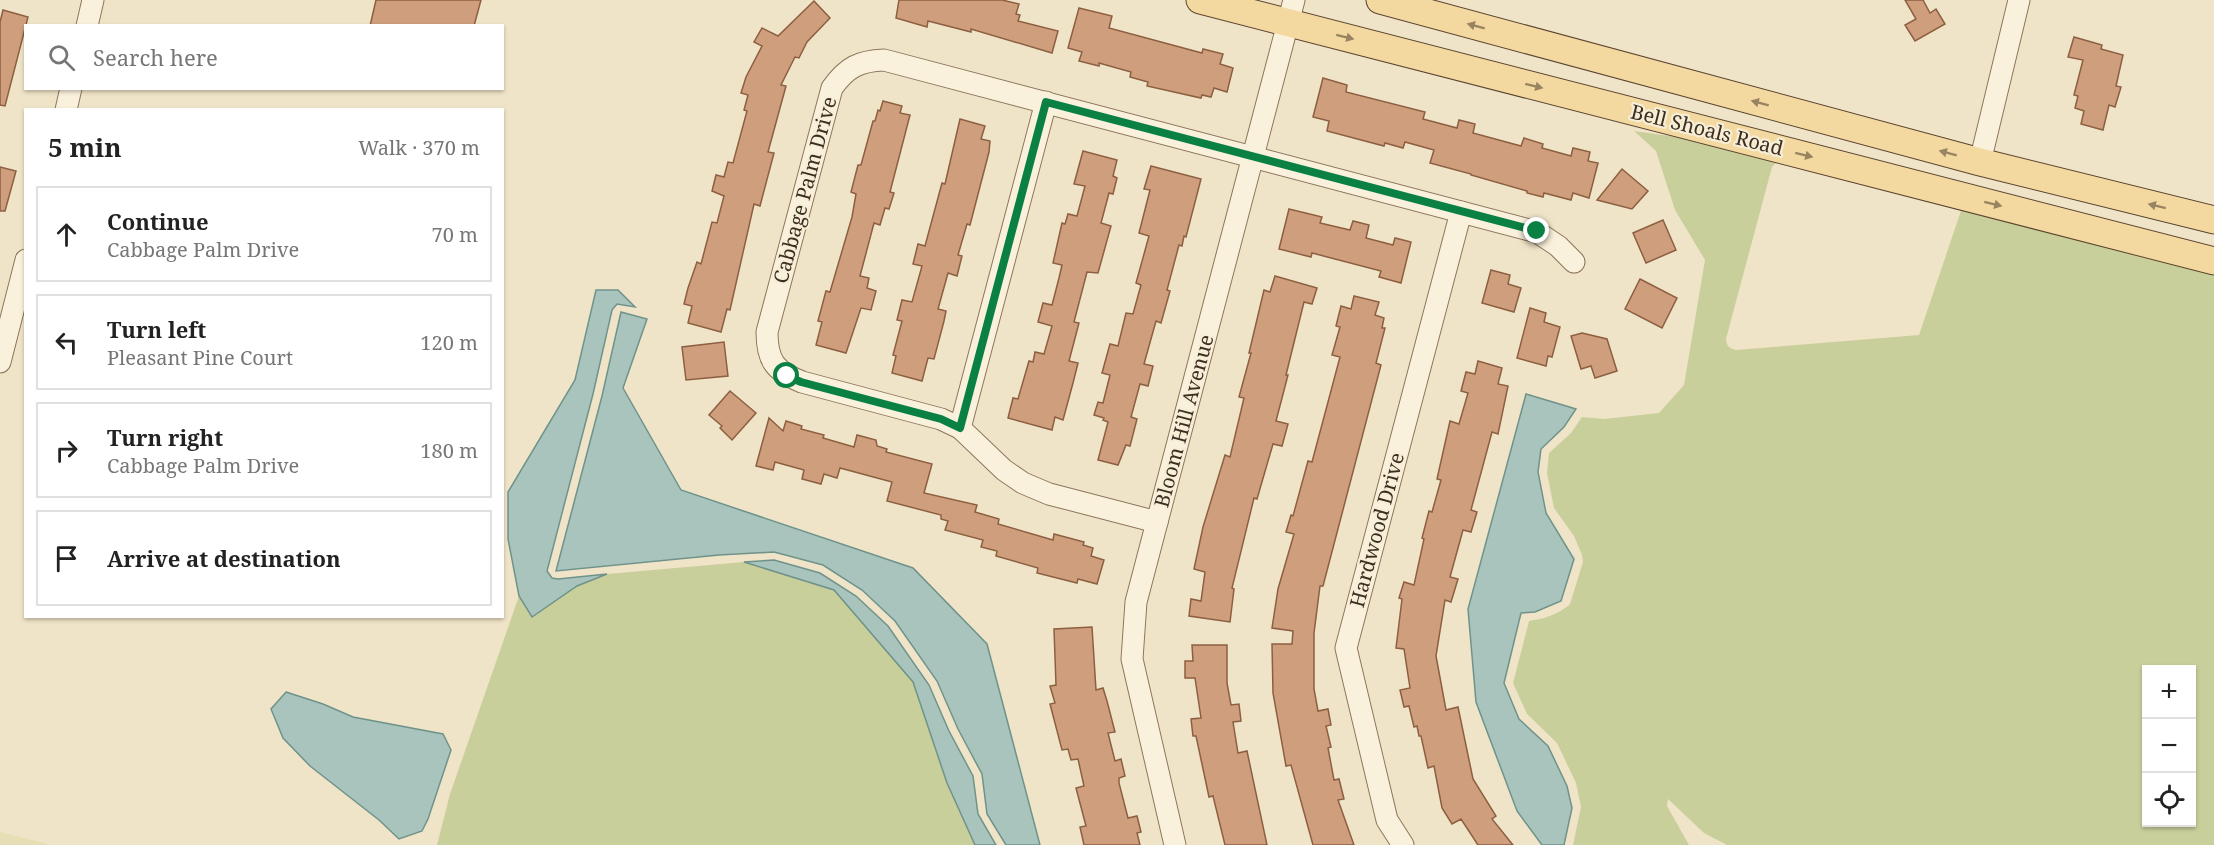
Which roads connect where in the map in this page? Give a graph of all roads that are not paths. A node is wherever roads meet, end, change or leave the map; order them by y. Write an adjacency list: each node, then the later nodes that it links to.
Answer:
1 (93, 0): 6 (street)
2 (1200, 0): 5 (main road, Bell Shoals Road)
3 (1380, 0): 11 (main road, Bell Shoals Road, one-way to 3)
4 (2019, 0): 11 (street)
5 (1291, 11): 10 (street, Bloom Hill Avenue); 14 (main road, Bell Shoals Road, one-way to 14)
6 (87, 24)
7 (71, 90): 9 (street)
8 (1046, 102): 10 (street, Cabbage Palm Drive); 18 (street); 18 (street, Cabbage Palm Drive)
9 (66, 108)
10 (1254, 157): 12 (street, Cabbage Palm Drive); 19 (street, Bloom Hill Avenue)
11 (1980, 162): 13 (main road, Bell Shoals Road, one-way to 11)
12 (1461, 212): 15 (street, Cabbage Palm Drive); 21 (street, Hardwood Drive)
13 (2214, 220)
14 (2214, 261)
15 (1574, 262)
16 (24, 268): 17 (street)
17 (0, 362)
18 (960, 428): 19 (street, Cabbage Palm Drive)
19 (1157, 522): 20 (street, Bloom Hill Avenue)
20 (1174, 845)
21 (1402, 845)

